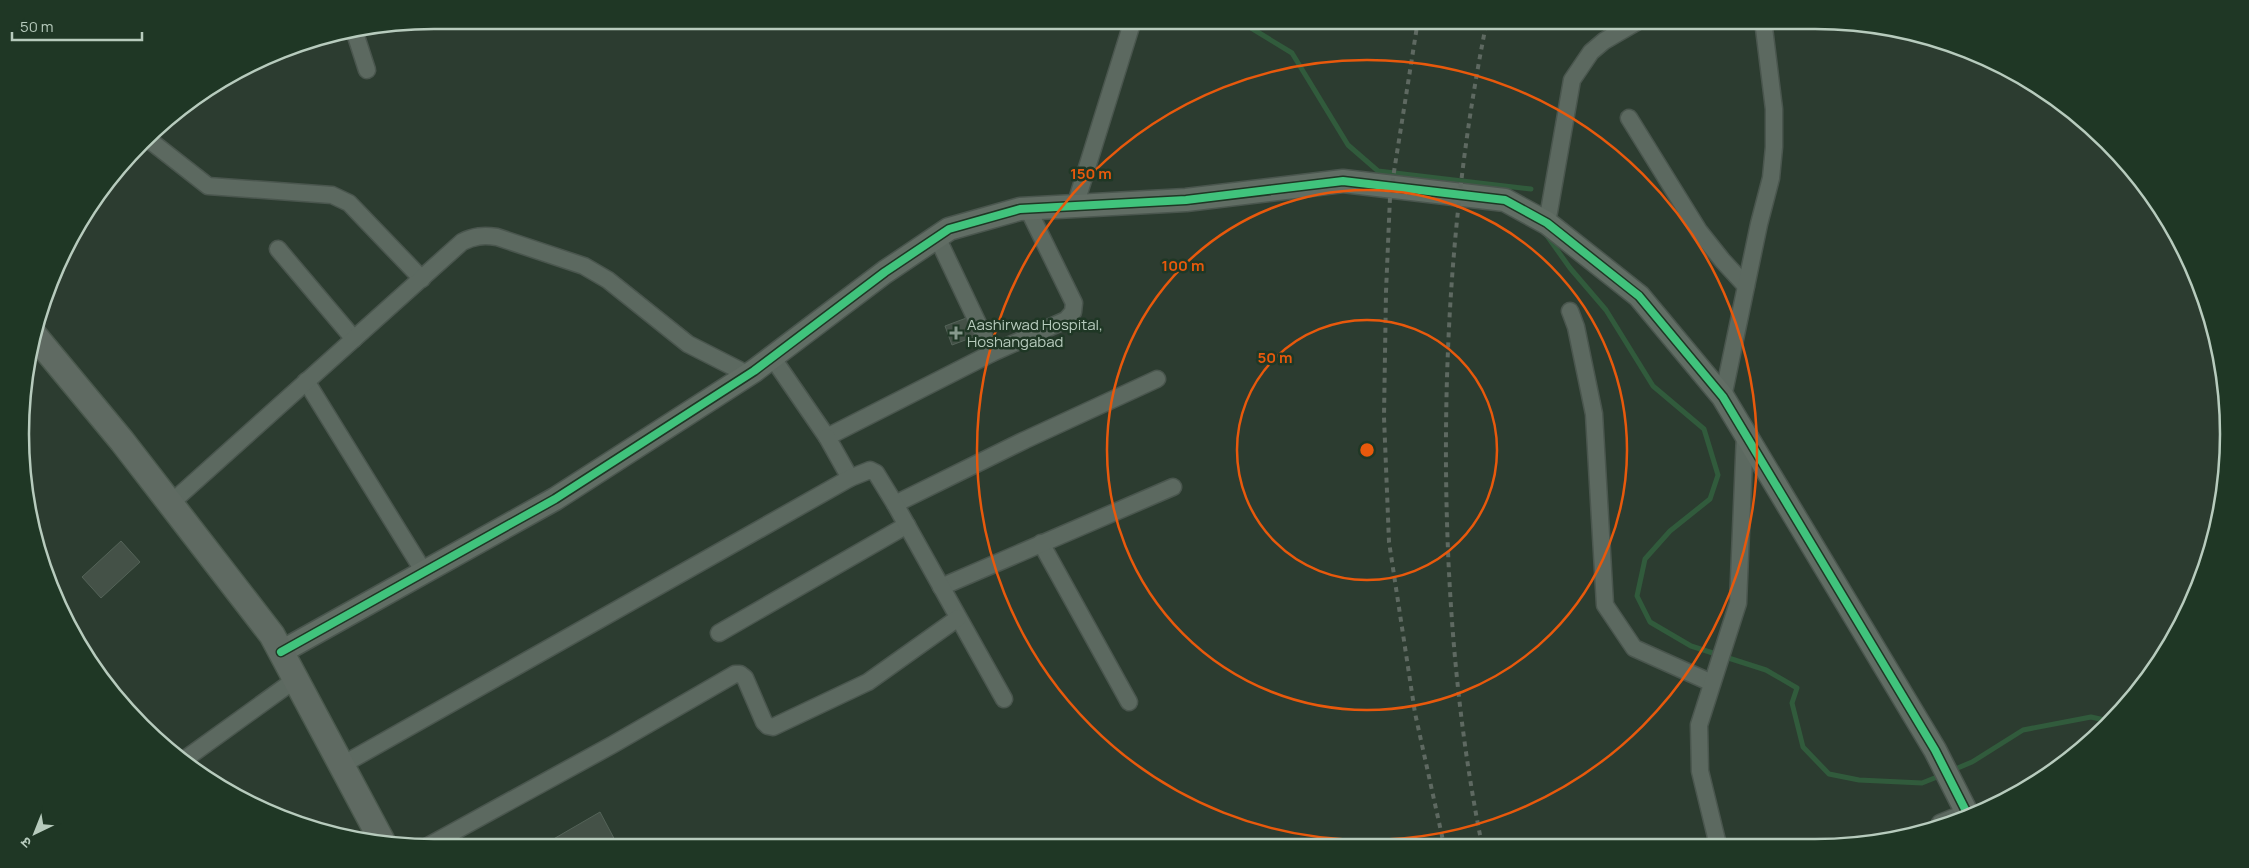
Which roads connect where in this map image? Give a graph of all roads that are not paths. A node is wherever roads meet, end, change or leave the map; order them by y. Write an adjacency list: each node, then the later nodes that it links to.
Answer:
1 (1130, 29): 8 (street)
2 (1625, 29): 10 (street)
3 (1763, 29): 14 (street)
4 (356, 37): 5 (street)
5 (367, 70)
6 (1629, 118): 14 (street)
7 (152, 142): 13 (street)
8 (1075, 206): 9 (street); 10 (street)
9 (1028, 208): 11 (street); 18 (street)
10 (1547, 223): 23 (street)
11 (937, 237): 18 (street); 19 (street)
12 (278, 249): 16 (street)
13 (422, 279): 16 (street); 20 (street)
14 (1746, 286): 23 (street)
15 (1570, 311): 37 (street)
16 (354, 339): 22 (street)
17 (40, 342): 28 (main road)
18 (992, 353): 25 (street)
19 (772, 357): 20 (street); 25 (street)
20 (749, 375): 32 (street)
21 (1157, 380): 29 (street)
22 (306, 381): 28 (street); 32 (street)
23 (1723, 397): 24 (street)
24 (1745, 434): 37 (street); 43 (street)
25 (826, 437): 26 (street)
26 (850, 478): 29 (street); 42 (street)
27 (1173, 487): 31 (street)
28 (170, 503): 36 (main road)
29 (896, 504): 30 (street)
30 (907, 525): 33 (street); 35 (street)
31 (1042, 543): 33 (street); 40 (street)
32 (424, 572): 36 (street)
33 (941, 588): 34 (street)
34 (958, 618): 39 (street); 45 (street)
35 (719, 633)
36 (281, 652): 38 (main road)
37 (1715, 677): 46 (street)
38 (296, 679): 41 (street); 42 (main road)
39 (1004, 699)
40 (1129, 702)
41 (188, 757)
42 (342, 765): 44 (main road)
43 (1965, 808)
44 (379, 836)
45 (441, 839)
46 (1717, 839)

